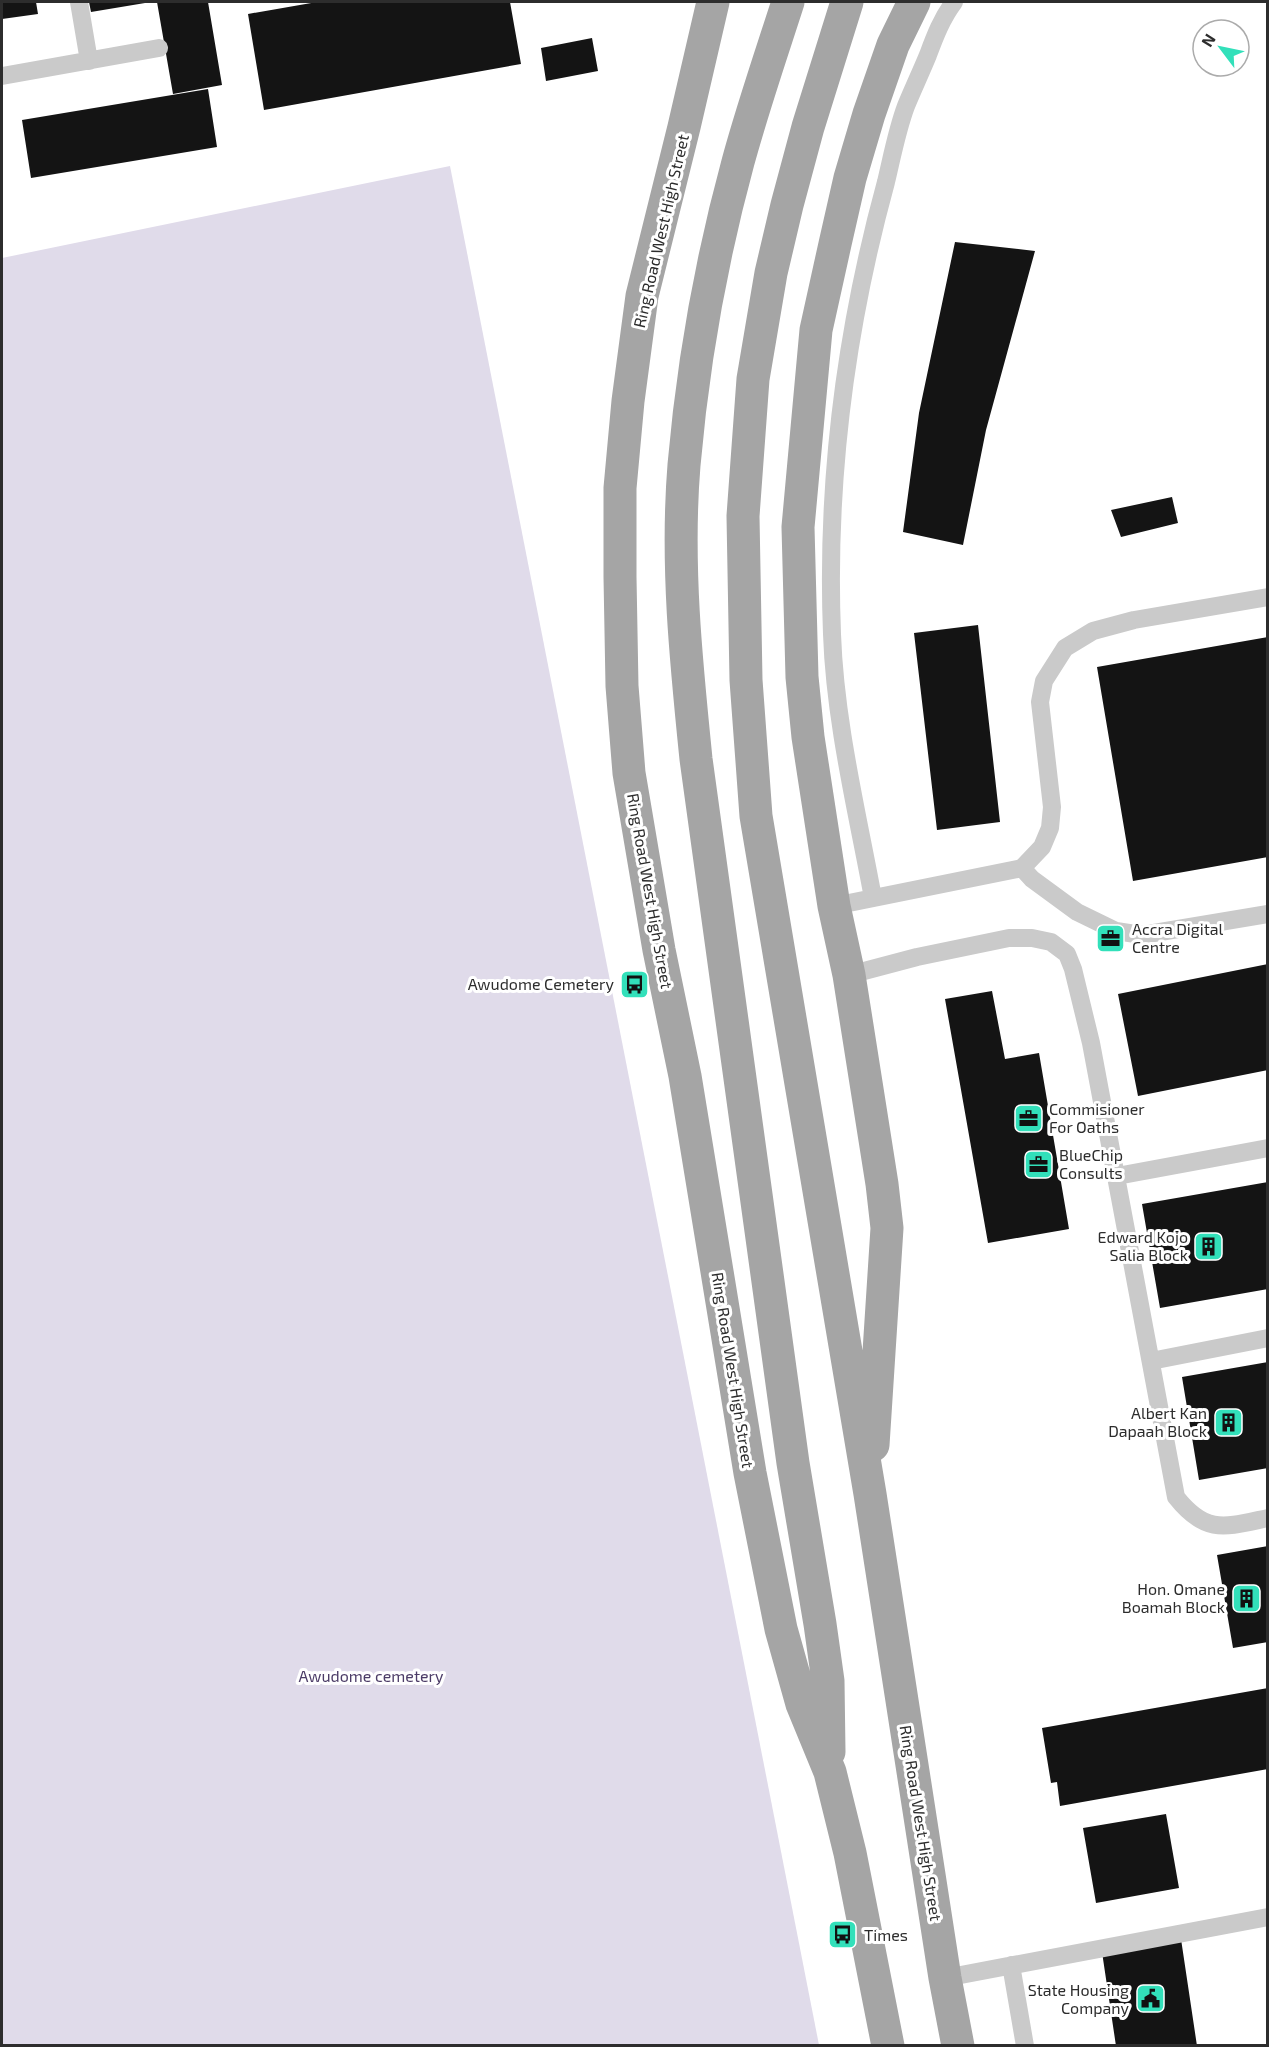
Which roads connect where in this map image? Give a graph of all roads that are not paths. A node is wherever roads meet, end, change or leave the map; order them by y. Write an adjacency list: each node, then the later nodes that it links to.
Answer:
1 (79, 2): 8 (lane)
2 (712, 2): 22 (main road, Ring Road West High Street)
3 (788, 2): 22 (main road, Ring Road West High Street)
4 (847, 2): 20 (main road, Ring Road West High Street)
5 (914, 2): 13 (main road, Ring Road West High Street)
6 (954, 2): 12 (lane)
7 (159, 48): 8 (lane)
8 (89, 61): 9 (lane)
9 (2, 76)
10 (1268, 597): 11 (lane)
11 (1022, 868): 12 (lane); 14 (lane)
12 (873, 898): 13 (lane)
13 (834, 906): 15 (main road, Ring Road West High Street)
14 (1268, 914)
15 (849, 975): 17 (lane); 20 (main road, Ring Road West High Street)
16 (1268, 1148): 17 (lane)
17 (1117, 1176): 19 (lane)
18 (1268, 1338): 19 (lane)
19 (1151, 1361): 21 (lane)
20 (870, 1494): 25 (main road, Ring Road West High Street)
21 (1268, 1518)
22 (830, 1772): 26 (main road, Ring Road West High Street)
23 (1268, 1917): 24 (lane)
24 (1011, 1965): 25 (lane); 28 (lane)
25 (945, 1978): 27 (main road, Ring Road West High Street)
26 (888, 2046)
27 (958, 2046)
28 (1025, 2046)

